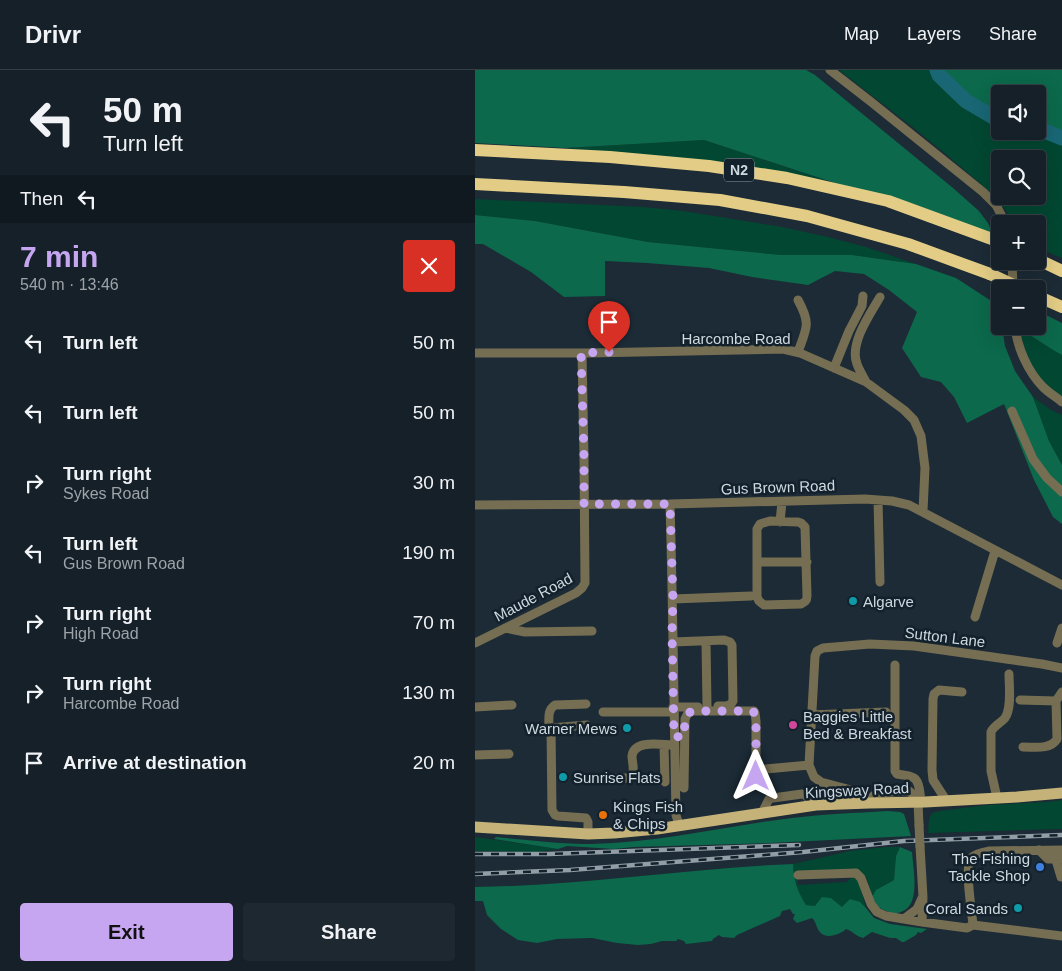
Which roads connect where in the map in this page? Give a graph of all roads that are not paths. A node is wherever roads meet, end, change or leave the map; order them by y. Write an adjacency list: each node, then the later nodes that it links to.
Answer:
1 (830, 70): 4 (street)
2 (475, 150): 5 (highway, N2)
3 (475, 184): 8 (highway, N2, bridge)
4 (1001, 215)
5 (991, 239)
6 (1046, 263): 7 (highway)
7 (1062, 271)
8 (1003, 280)
9 (863, 296): 18 (street)
10 (880, 297): 19 (street)
11 (798, 300): 15 (street)
12 (1046, 300): 13 (highway)
13 (1062, 307)
14 (1017, 335): 20 (street)
15 (798, 352): 17 (street, Harcombe Road); 18 (street, Harcombe Road)
16 (475, 353): 17 (street, Harcombe Road)
17 (581, 353): 25 (street)
18 (834, 368): 19 (street, Harcombe Road)
19 (866, 382): 28 (street, Harcombe Road)
20 (1062, 402)
21 (1011, 411): 22 (street)
22 (1062, 492)
23 (878, 500): 24 (street, Gus Brown Road); 28 (street, Gus Brown Road); 33 (street)
24 (782, 502): 26 (street, Gus Brown Road); 29 (street)
25 (584, 504): 26 (street, Gus Brown Road); 27 (street, Gus Brown Road); 38 (street, Maude Road)
26 (670, 504): 36 (street)
27 (475, 505)
28 (923, 511): 30 (street, Gus Brown Road)
29 (780, 522): 31 (street); 32 (street)
30 (995, 551): 34 (street, Gus Brown Road); 37 (street)
31 (757, 562): 32 (street); 32 (street)
32 (807, 562)
33 (880, 582)
34 (1062, 585)
35 (751, 596): 36 (street)
36 (673, 599): 42 (street)
37 (975, 617)
38 (505, 628): 40 (street); 43 (street, Maude Road)
39 (1062, 628): 44 (street)
40 (592, 630)
41 (706, 641): 42 (street); 55 (street); 55 (street)
42 (673, 642): 56 (street)
43 (475, 643)
44 (1057, 643)
45 (895, 665): 77 (street)
46 (1062, 668): 59 (street, Sutton Lane)
47 (1009, 674): 75 (street)
48 (962, 692): 76 (street)
49 (1062, 692): 51 (street)
50 (1020, 700): 51 (street)
51 (1056, 701): 65 (street)
52 (586, 704): 61 (street)
53 (512, 705): 54 (street)
54 (475, 707)
55 (707, 707): 56 (street)
56 (673, 709): 57 (street); 63 (street)
57 (603, 712)
58 (887, 712): 59 (street)
59 (811, 715): 68 (street)
60 (587, 725): 61 (street)
61 (551, 728): 81 (street)
62 (685, 736): 63 (street); 70 (street); 73 (street)
63 (674, 741): 64 (street); 79 (street)
64 (664, 745): 71 (street); 72 (street)
65 (1023, 747)
66 (509, 754): 67 (street)
67 (475, 755)
68 (809, 765): 69 (street); 78 (street)
69 (766, 770)
70 (756, 776)
71 (611, 778)
72 (665, 782)
73 (684, 788)
74 (1062, 793): 75 (main road, Kingsway Road)
75 (997, 798): 76 (main road, Kingsway Road)
76 (946, 800): 77 (main road, Kingsway Road)
77 (920, 802): 78 (main road, Kingsway Road); 87 (street, bridge)
78 (864, 803): 79 (main road, Kingsway Road)
79 (679, 825): 81 (main road, Kingsway Road)
80 (475, 827): 81 (main road, Kingsway Road)
81 (588, 834)
82 (1039, 850): 83 (street); 84 (street); 90 (street)
83 (1062, 850)
84 (1059, 859): 86 (street)
85 (799, 875): 88 (street)
86 (1062, 878)
87 (923, 897): 88 (street); 89 (street)
88 (905, 918): 89 (street)
89 (922, 922): 90 (street)
90 (973, 925): 91 (street)
91 (1062, 936)

